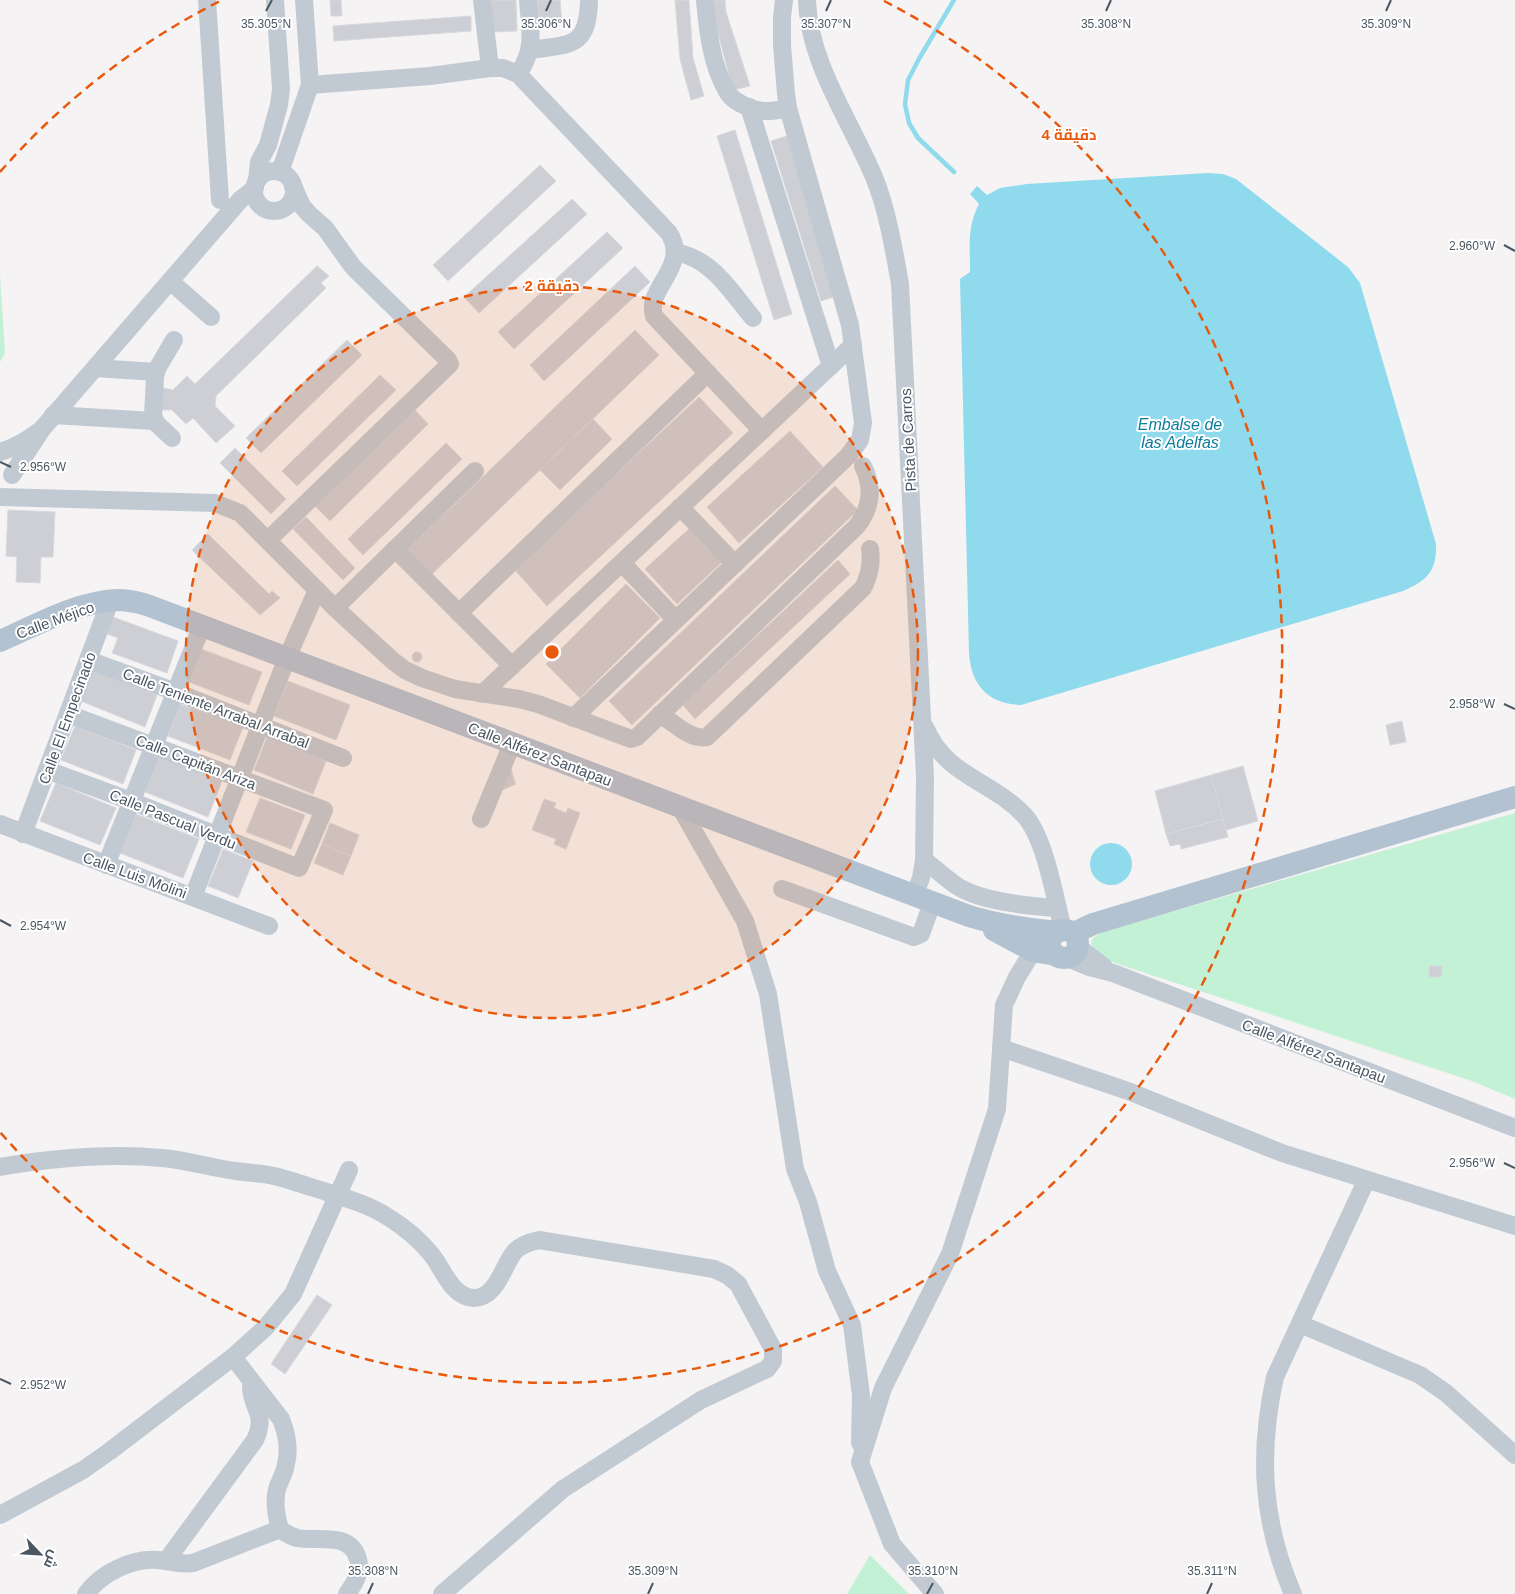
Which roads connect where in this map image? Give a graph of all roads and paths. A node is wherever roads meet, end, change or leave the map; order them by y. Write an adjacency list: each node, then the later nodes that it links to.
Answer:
1 (207, 0): 20 (street)
2 (275, 0): 16 (street)
3 (304, 0): 13 (street)
4 (482, 0): 11 (street)
5 (528, 0): 10 (street)
6 (589, 0): 10 (street)
7 (705, 0): 14 (street)
8 (784, 0): 15 (street)
9 (806, 0): 66 (street, Pista de Carros)
10 (530, 50): 12 (street)
11 (490, 68): 12 (street); 13 (street)
12 (518, 74): 24 (street)
13 (310, 85): 17 (street)
14 (749, 107): 15 (street); 30 (street)
15 (788, 108): 29 (street)
16 (268, 145): 17 (street); 18 (street)
17 (278, 171): 18 (street); 19 (street)
18 (256, 185): 21 (street); 23 (street)
19 (293, 186): 21 (street); 22 (street)
20 (220, 200)
21 (268, 209): 22 (street); 23 (street)
22 (318, 221): 46 (street)
23 (217, 226): 25 (street)
24 (675, 252): 27 (street); 33 (street)
25 (170, 281): 26 (street); 31 (street)
26 (210, 317)
27 (752, 318)
28 (174, 340): 32 (street)
29 (853, 346): 30 (street); 50 (street)
30 (831, 366): 36 (street)
31 (95, 368): 32 (street); 35 (street)
32 (156, 372): 34 (street)
33 (708, 373): 36 (street); 54 (street)
34 (154, 421): 35 (street); 37 (street)
35 (48, 422): 38 (street); 42 (street)
36 (762, 431): 45 (street)
37 (172, 438)
38 (0, 452)
39 (0, 456): 42 (street)
40 (863, 466): 64 (street)
41 (474, 471): 47 (street)
42 (12, 477): 43 (street); 44 (street)
43 (0, 495): 44 (street)
44 (50, 497): 46 (street)
45 (680, 507): 49 (street); 50 (street)
46 (268, 540): 51 (street)
47 (395, 549): 53 (street); 54 (street)
48 (870, 549): 64 (street)
49 (622, 563): 55 (street); 60 (street)
50 (735, 564): 55 (street)
51 (317, 590): 53 (street); 58 (street)
52 (110, 601): 56 (main road, Calle Alférez Santapau); 57 (main road, Calle Méjico); 59 (street, Calle El Empecinado)
53 (335, 608): 62 (street)
54 (459, 613): 60 (street)
55 (676, 620): 65 (street)
56 (202, 626): 58 (main road, Calle Alférez Santapau); 61 (street)
57 (0, 641)
58 (287, 658): 67 (street); 68 (main road, Calle Alférez Santapau)
59 (88, 660): 61 (street, Calle Teniente Arrabal Arrabal); 63 (street, Calle El Empecinado)
60 (512, 666): 62 (street)
61 (176, 692): 67 (street, Calle Teniente Arrabal Arrabal); 69 (street)
62 (482, 694): 65 (street)
63 (68, 714): 69 (street, Calle Capitán Ariza); 71 (street, Calle El Empecinado)
64 (660, 714): 65 (street)
65 (573, 718)
66 (922, 718): 80 (street, Pista de Carros); 86 (street)
67 (260, 725): 70 (street, Calle Teniente Arrabal Arrabal); 72 (street)
68 (512, 744): 75 (main road, Calle Alférez Santapau); 76 (street)
69 (154, 746): 72 (street, Calle Capitán Ariza); 74 (street)
70 (343, 758)
71 (47, 770): 74 (street, Calle Pascual Verdu); 78 (street, Calle El Empecinado)
72 (240, 779): 79 (street); 82 (street, Calle Capitán Ariza)
73 (1515, 797): 89 (main road)
74 (132, 801): 79 (street, Calle Pascual Verdu); 81 (street)
75 (680, 807): 85 (main road, Calle Alférez Santapau); 102 (street)
76 (481, 819)
77 (0, 824): 78 (street, Calle Luis Molini)
78 (23, 834): 81 (street, Calle Luis Molini)
79 (217, 836): 82 (street, Calle Pascual Verdu); 84 (street)
80 (924, 860): 85 (street, Pista de Carros); 86 (street)
81 (106, 865): 84 (street, Calle Luis Molini)
82 (299, 868)
83 (782, 888): 85 (street, Pista de Carros)
84 (194, 897): 88 (street, Calle Luis Molini)
85 (923, 899): 87 (main road, Calle Alférez Santapau)
86 (1058, 908): 89 (street)
87 (969, 916): 89 (main road, Calle Alférez Santapau); 90 (main road, Calle Alférez Santapau)
88 (269, 926)
89 (1066, 942): 90 (main road, Calle Alférez Santapau); 92 (street, Calle Alférez Santapau)
90 (1033, 951): 91 (street)
91 (1001, 1048): 95 (street); 102 (street)
92 (1515, 1128)
93 (0, 1167): 96 (street)
94 (349, 1170): 96 (street)
95 (1366, 1181): 97 (street); 98 (street)
96 (337, 1196): 99 (street); 108 (street)
97 (1515, 1226)
98 (1300, 1324): 101 (street); 110 (street)
99 (232, 1357): 100 (street); 103 (street)
100 (252, 1382): 104 (street); 105 (street)
101 (1515, 1455)
102 (860, 1462): 109 (street)
103 (0, 1515)
104 (280, 1529): 105 (street); 107 (street)
105 (166, 1561): 106 (street)
106 (86, 1594)
107 (347, 1594)
108 (442, 1594)
109 (935, 1594)
110 (1293, 1594)

